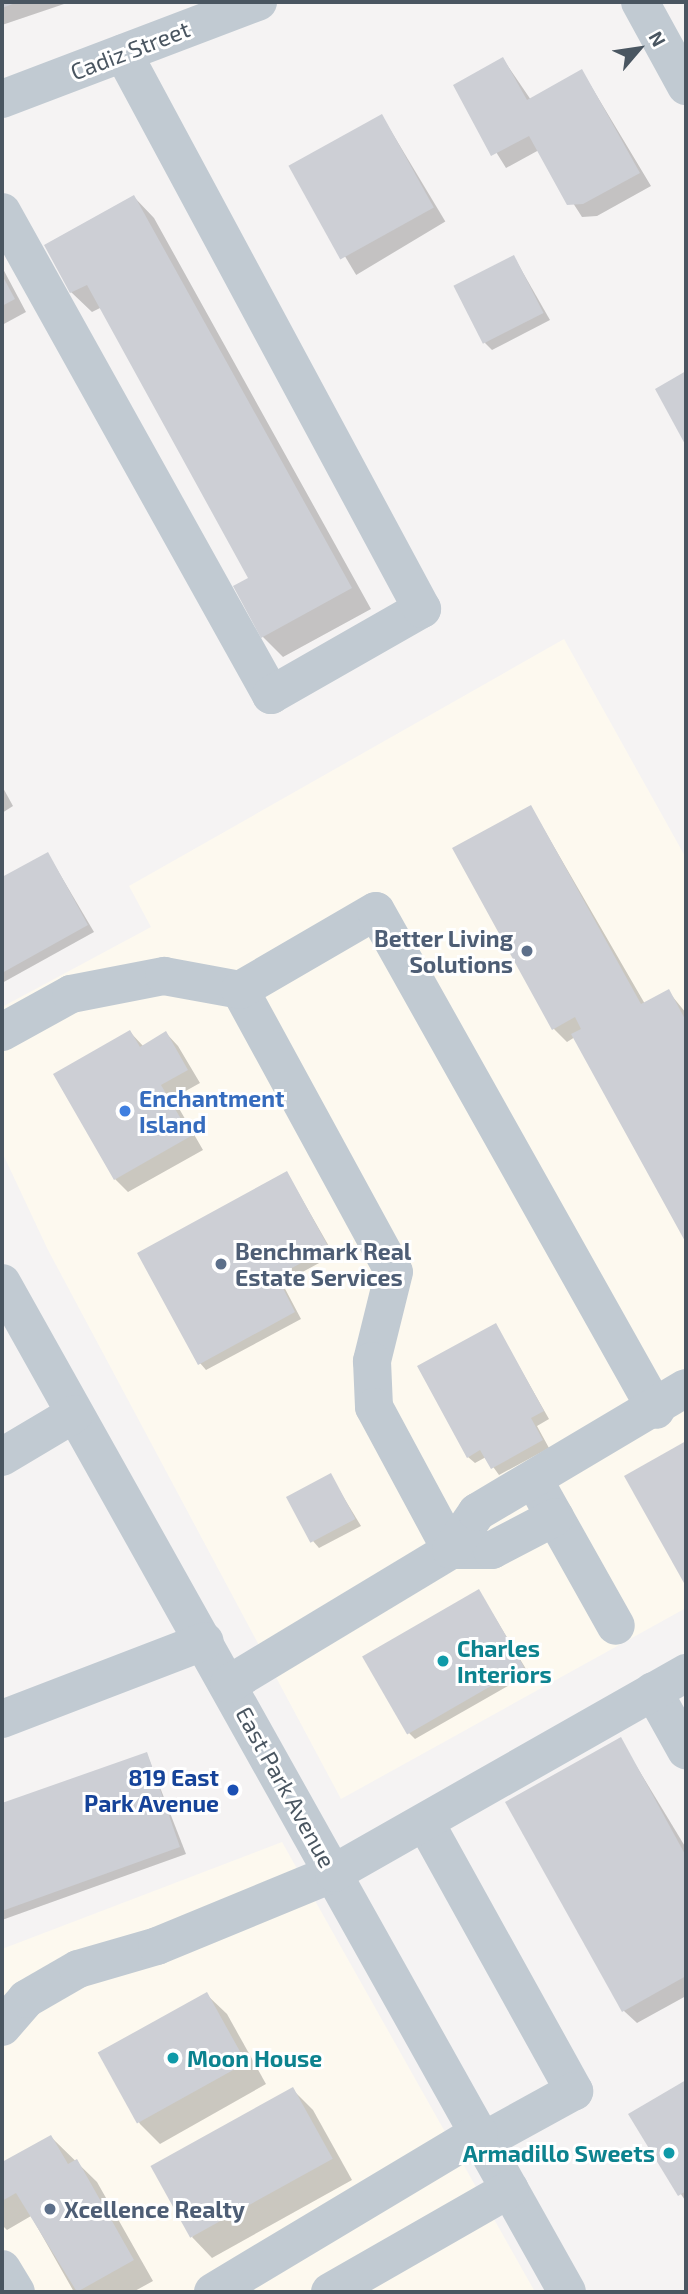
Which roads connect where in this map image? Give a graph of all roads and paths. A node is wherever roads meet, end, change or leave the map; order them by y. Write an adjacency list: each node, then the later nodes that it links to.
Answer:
1 (258, 2): 3 (street, Cadiz Street)
2 (639, 2): 4 (street)
3 (123, 53): 5 (street, Cadiz Street); 6 (street)
4 (686, 86)
5 (2, 99)
6 (2, 212)
7 (240, 990): 8 (street); 11 (street); 16 (street)
8 (2, 1032)
9 (2, 1283): 12 (street, East Park Avenue)
10 (686, 1388): 11 (street)
11 (656, 1410): 14 (street)
12 (74, 1414): 13 (street); 18 (street, East Park Avenue)
13 (2, 1457)
14 (534, 1480): 15 (street); 16 (street)
15 (555, 1517): 16 (street); 17 (street)
16 (451, 1550): 20 (street)
17 (616, 1626)
18 (205, 1640): 20 (street, East Park Avenue); 22 (street)
19 (686, 1673): 21 (street)
20 (229, 1684): 25 (street, East Park Avenue)
21 (653, 1691): 23 (street); 24 (street)
22 (2, 1719)
23 (686, 1749)
24 (425, 1822): 25 (street); 27 (street)
25 (334, 1873): 26 (street); 27 (street, East Park Avenue)
26 (2, 2027)
27 (481, 2137): 28 (street, East Park Avenue); 31 (street)
28 (510, 2189): 32 (street); 33 (street, East Park Avenue)
29 (2, 2269): 30 (street)
30 (16, 2292)
31 (213, 2292)
32 (330, 2292)
33 (567, 2292)

